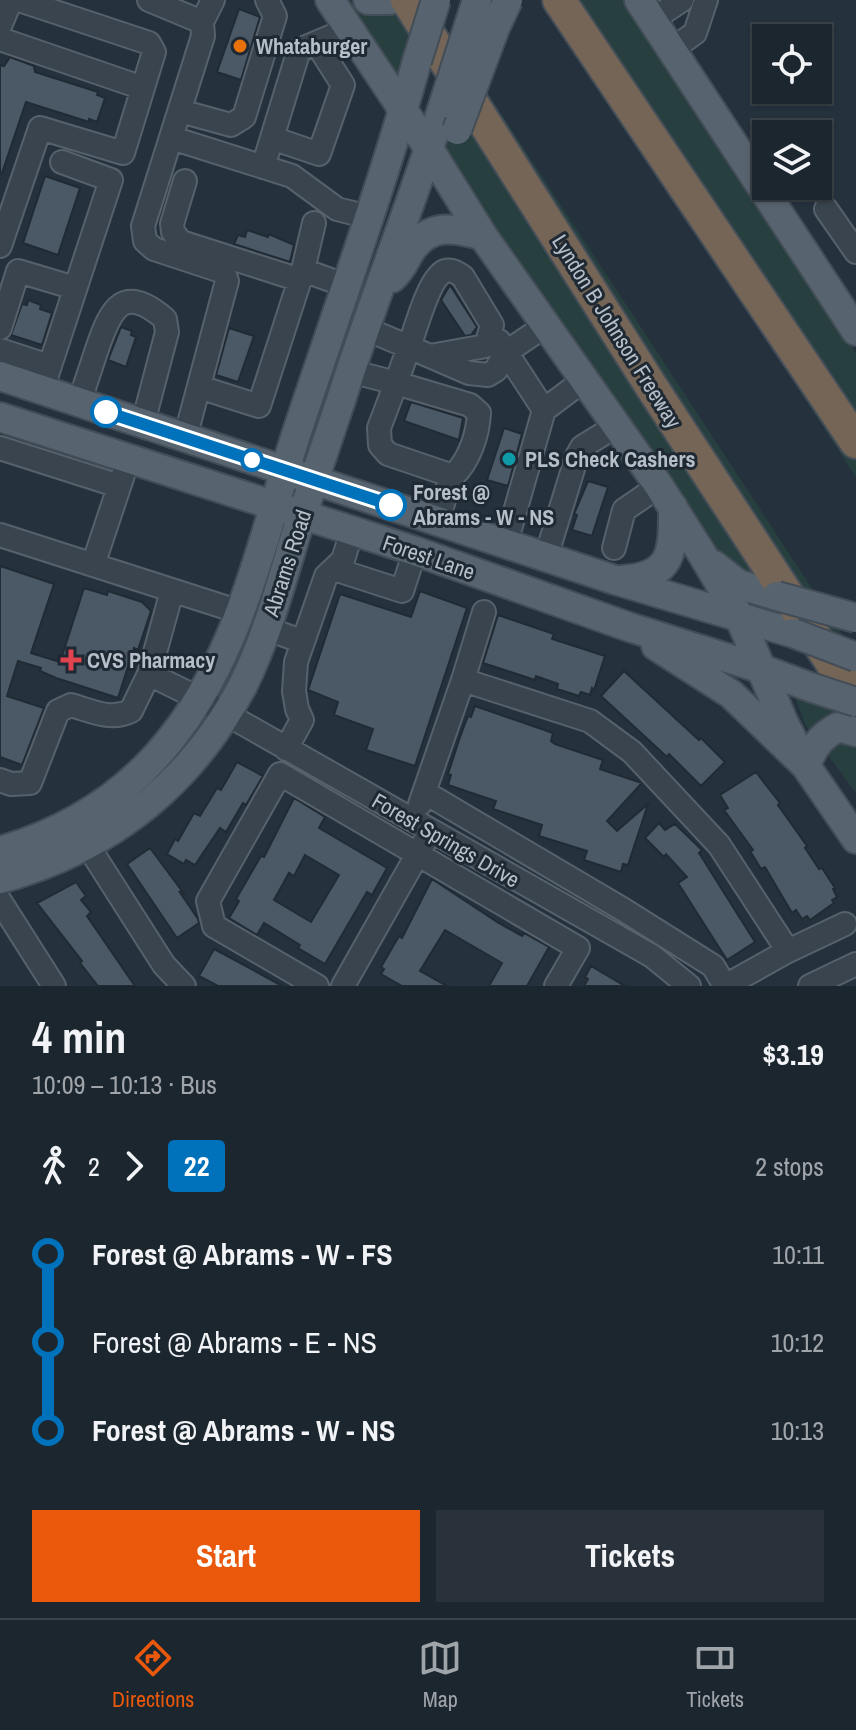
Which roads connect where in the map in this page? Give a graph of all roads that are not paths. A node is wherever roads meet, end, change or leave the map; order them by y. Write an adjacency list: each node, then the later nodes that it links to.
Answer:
1 (11, 0): 16 (street)
2 (19, 0): 21 (street)
3 (149, 0): 15 (street)
4 (213, 0): 15 (street)
5 (267, 0): 23 (street)
6 (330, 0): 17 (main road)
7 (388, 0): 93 (highway, Lyndon B Johnson Freeway)
8 (436, 0): 22 (main road, Abrams Road, bridge)
9 (477, 0): 26 (main road, Abrams Road, bridge)
10 (508, 0): 30 (main road, bridge)
11 (559, 0): 60 (highway)
12 (682, 0): 14 (street)
13 (706, 0): 20 (street)
14 (646, 10): 20 (main road)
15 (202, 22): 23 (street)
16 (0, 26)
17 (349, 29): 19 (street); 22 (main road)
18 (0, 39): 21 (street)
19 (317, 44): 25 (street); 25 (street)
20 (671, 50): 44 (main road)
21 (143, 88): 35 (street)
22 (404, 110): 26 (main road); 32 (main road, Abrams Road)
23 (180, 111): 24 (street)
24 (172, 138): 28 (street); 53 (street)
25 (272, 138): 28 (street)
26 (429, 149): 30 (main road); 40 (main road, Abrams Road)
27 (62, 162): 39 (street)
28 (263, 167): 32 (street)
29 (185, 181): 37 (street)
30 (462, 203): 34 (main road)
31 (826, 209): 36 (street)
32 (369, 217): 38 (main road, Abrams Road)
33 (314, 223): 37 (street)
34 (483, 236): 40 (main road); 41 (main road)
35 (2, 239)
36 (856, 252)
37 (301, 275): 38 (street); 53 (street)
38 (347, 286): 63 (main road, Abrams Road)
39 (75, 288): 42 (street); 50 (street)
40 (376, 292): 43 (main road, Abrams Road)
41 (545, 326): 45 (street); 51 (main road)
42 (0, 328)
43 (364, 328): 47 (street); 48 (main road, Abrams Road)
44 (856, 331)
45 (494, 341): 47 (street); 47 (street); 55 (street)
46 (0, 350): 50 (street)
47 (428, 353): 52 (street)
48 (350, 371): 52 (street); 65 (main road, Abrams Road)
49 (0, 376): 50 (main road, Forest Lane)
50 (45, 378): 54 (main road, Forest Lane); 56 (main road)
51 (584, 380): 55 (street); 58 (main road)
52 (396, 383): 64 (street); 64 (street)
53 (199, 387): 59 (street)
54 (79, 403): 57 (main road, Forest Lane); 57 (street)
55 (544, 410): 73 (street)
56 (0, 417): 62 (main road, Forest Lane)
57 (143, 423): 59 (main road, Forest Lane)
58 (616, 426): 67 (main road); 76 (street)
59 (185, 438): 63 (main road, Forest Lane)
60 (856, 442)
61 (0, 448): 66 (street)
62 (128, 458): 66 (street); 68 (main road, Forest Lane)
63 (285, 471): 65 (main road, Forest Lane); 68 (main road, Abrams Road)
64 (453, 476): 70 (street)
65 (314, 480): 69 (main road, Abrams Road); 70 (main road, Forest Lane)
66 (119, 486): 78 (street)
67 (666, 496): 74 (street); 77 (main road); 80 (main road)
68 (274, 505): 69 (main road, Forest Lane); 82 (main road, Abrams Road)
69 (303, 515): 71 (main road, Forest Lane); 87 (main road, Abrams Road)
70 (438, 520): 73 (main road, Forest Lane)
71 (352, 531): 75 (main road, Forest Lane); 79 (street)
72 (0, 535): 78 (street)
73 (506, 543): 76 (main road, Forest Lane)
74 (614, 548)
75 (415, 551): 79 (street); 86 (main road, Forest Lane)
76 (546, 557): 80 (main road, Forest Lane)
77 (704, 557): 84 (main road); 85 (main road, bridge)
78 (93, 565): 81 (street)
79 (334, 569): 88 (street)
80 (615, 580): 84 (main road, Forest Lane)
81 (172, 591): 82 (street); 90 (street)
82 (240, 612): 92 (main road, Abrams Road)
83 (484, 612): 91 (street)
84 (739, 616): 89 (main road); 93 (main road, Forest Lane, bridge)
85 (856, 618)
86 (629, 627): 89 (main road, Forest Lane); 96 (main road)
87 (266, 628): 88 (street); 94 (main road, Abrams Road)
88 (303, 642): 95 (street)
89 (762, 669): 93 (main road, Forest Lane, bridge); 96 (main road)
90 (149, 674): 92 (street, Forest Springs Drive); 97 (street)
91 (463, 680): 98 (street); 113 (street)
92 (200, 699): 94 (street, Forest Springs Drive); 102 (main road, Abrams Road)
93 (852, 701): 96 (main road)
94 (225, 714): 95 (street, Forest Springs Drive); 101 (main road, Abrams Road)
95 (286, 749): 99 (street, Forest Springs Drive)
96 (806, 766): 100 (main road)
97 (0, 780)
98 (424, 792): 99 (street); 108 (street)
99 (423, 825): 103 (street); 105 (street, Forest Springs Drive)
100 (856, 839)
101 (88, 846): 104 (main road, Abrams Road); 116 (street)
102 (0, 851)
103 (418, 853): 107 (street); 117 (street); 118 (street)
104 (0, 879)
105 (516, 880): 107 (street); 109 (street, Forest Springs Drive)
106 (0, 901): 115 (street)
107 (502, 903): 112 (street)
108 (624, 910): 111 (street); 113 (street)
109 (588, 921): 111 (street, Forest Springs Drive); 112 (street)
110 (845, 924): 113 (street)
111 (611, 933): 120 (street, Forest Springs Drive)
112 (574, 946): 119 (street)
113 (788, 951)
114 (856, 964): 121 (street)
115 (54, 986)
116 (184, 986)
117 (317, 986)
118 (343, 986)
119 (556, 986)
120 (689, 986)
121 (810, 986)

